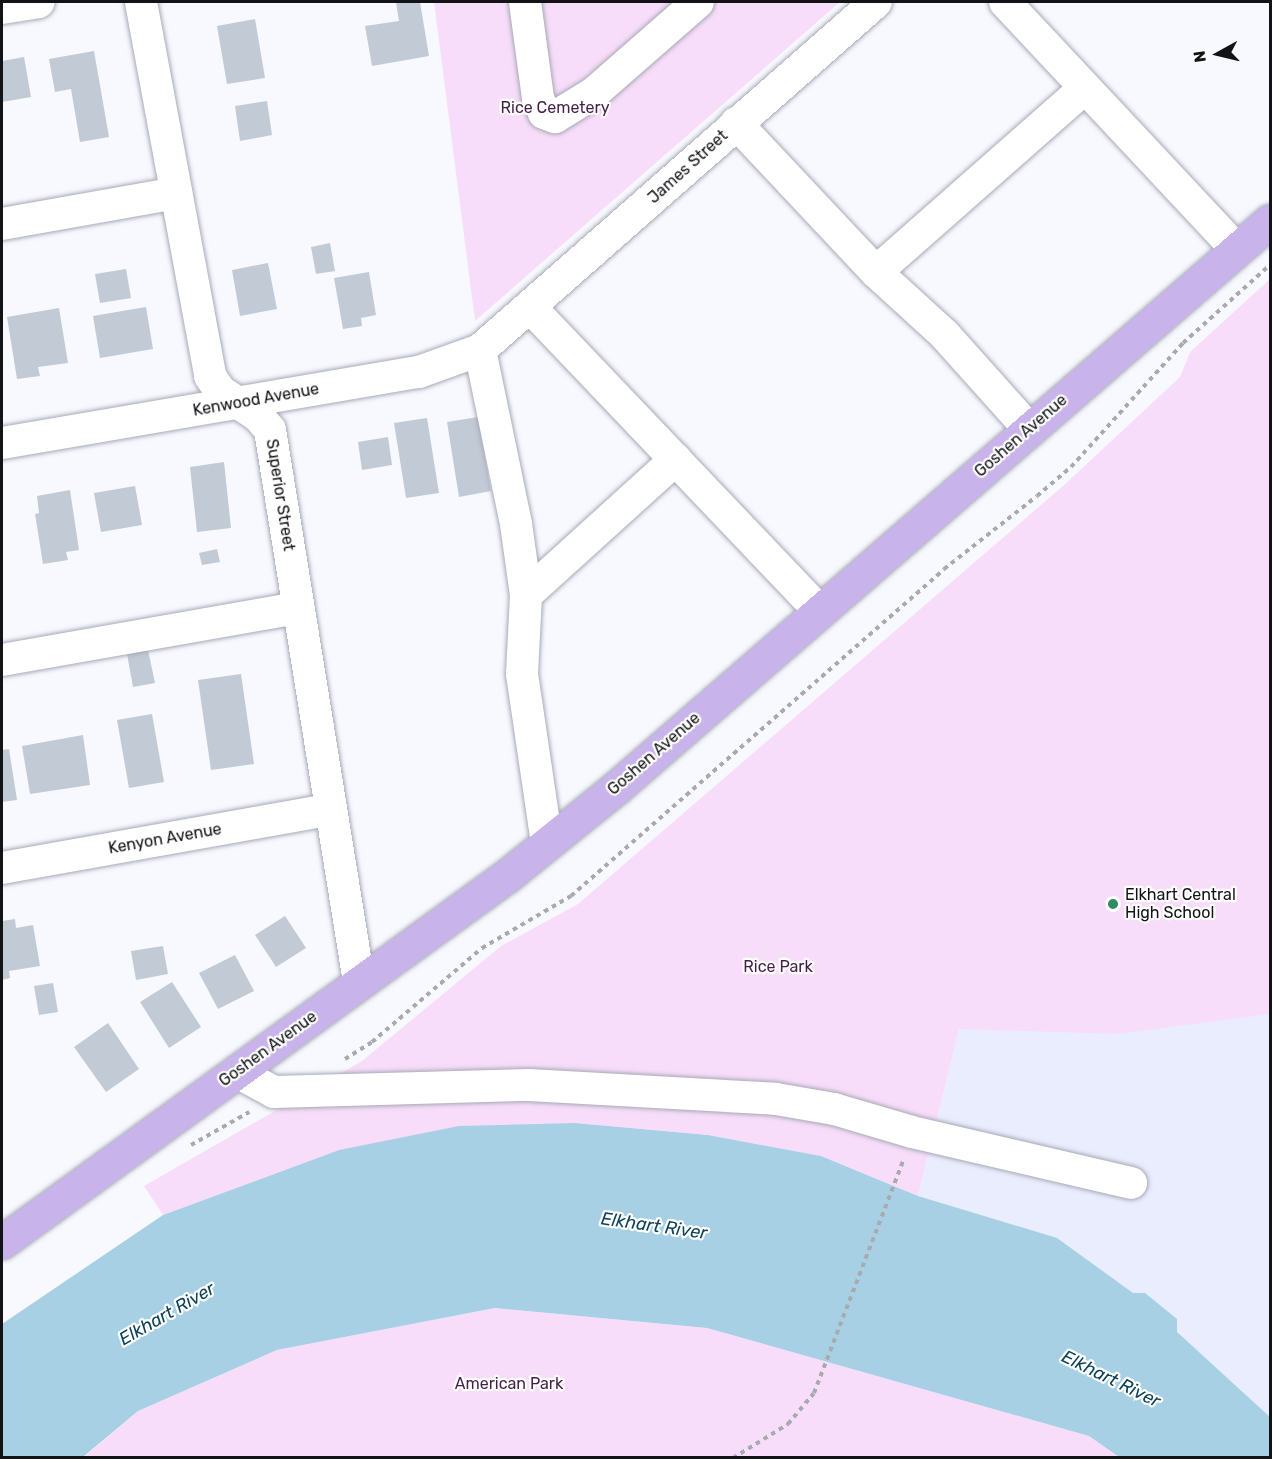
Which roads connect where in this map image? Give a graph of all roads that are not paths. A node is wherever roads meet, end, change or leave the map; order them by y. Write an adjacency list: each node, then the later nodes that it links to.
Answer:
1 (39, 2): 7 (street)
2 (141, 2): 10 (street, Superior Street)
3 (525, 2): 4 (street)
4 (698, 2)
5 (876, 2): 9 (street, James Street)
6 (1005, 2): 8 (street)
7 (2, 8)
8 (1084, 88): 13 (street); 14 (street)
9 (736, 123): 14 (street); 15 (street, James Street)
10 (177, 193): 12 (street); 17 (street, Superior Street)
11 (1270, 221): 13 (main road, Goshen Avenue)
12 (2, 224)
13 (1237, 250): 18 (main road, Goshen Avenue)
14 (876, 272): 18 (street)
15 (531, 308): 16 (street, James Street); 20 (street)
16 (491, 342): 17 (street, Kenwood Avenue); 21 (street)
17 (239, 404): 19 (street, Kenwood Avenue); 22 (street, Superior Street)
18 (1029, 429): 23 (main road, Goshen Avenue)
19 (2, 443)
20 (676, 459): 21 (street); 23 (street)
21 (526, 595): 26 (street)
22 (298, 608): 24 (street); 25 (street, Superior Street)
23 (820, 611): 26 (main road, Goshen Avenue)
24 (2, 660)
25 (328, 810): 27 (street, Kenyon Avenue); 28 (street, Superior Street)
26 (547, 843): 28 (main road, Goshen Avenue)
27 (2, 868)
28 (358, 982): 29 (main road, Goshen Avenue)
29 (237, 1072): 30 (street); 31 (main road, Goshen Avenue)
30 (1131, 1183)
31 (2, 1242)

